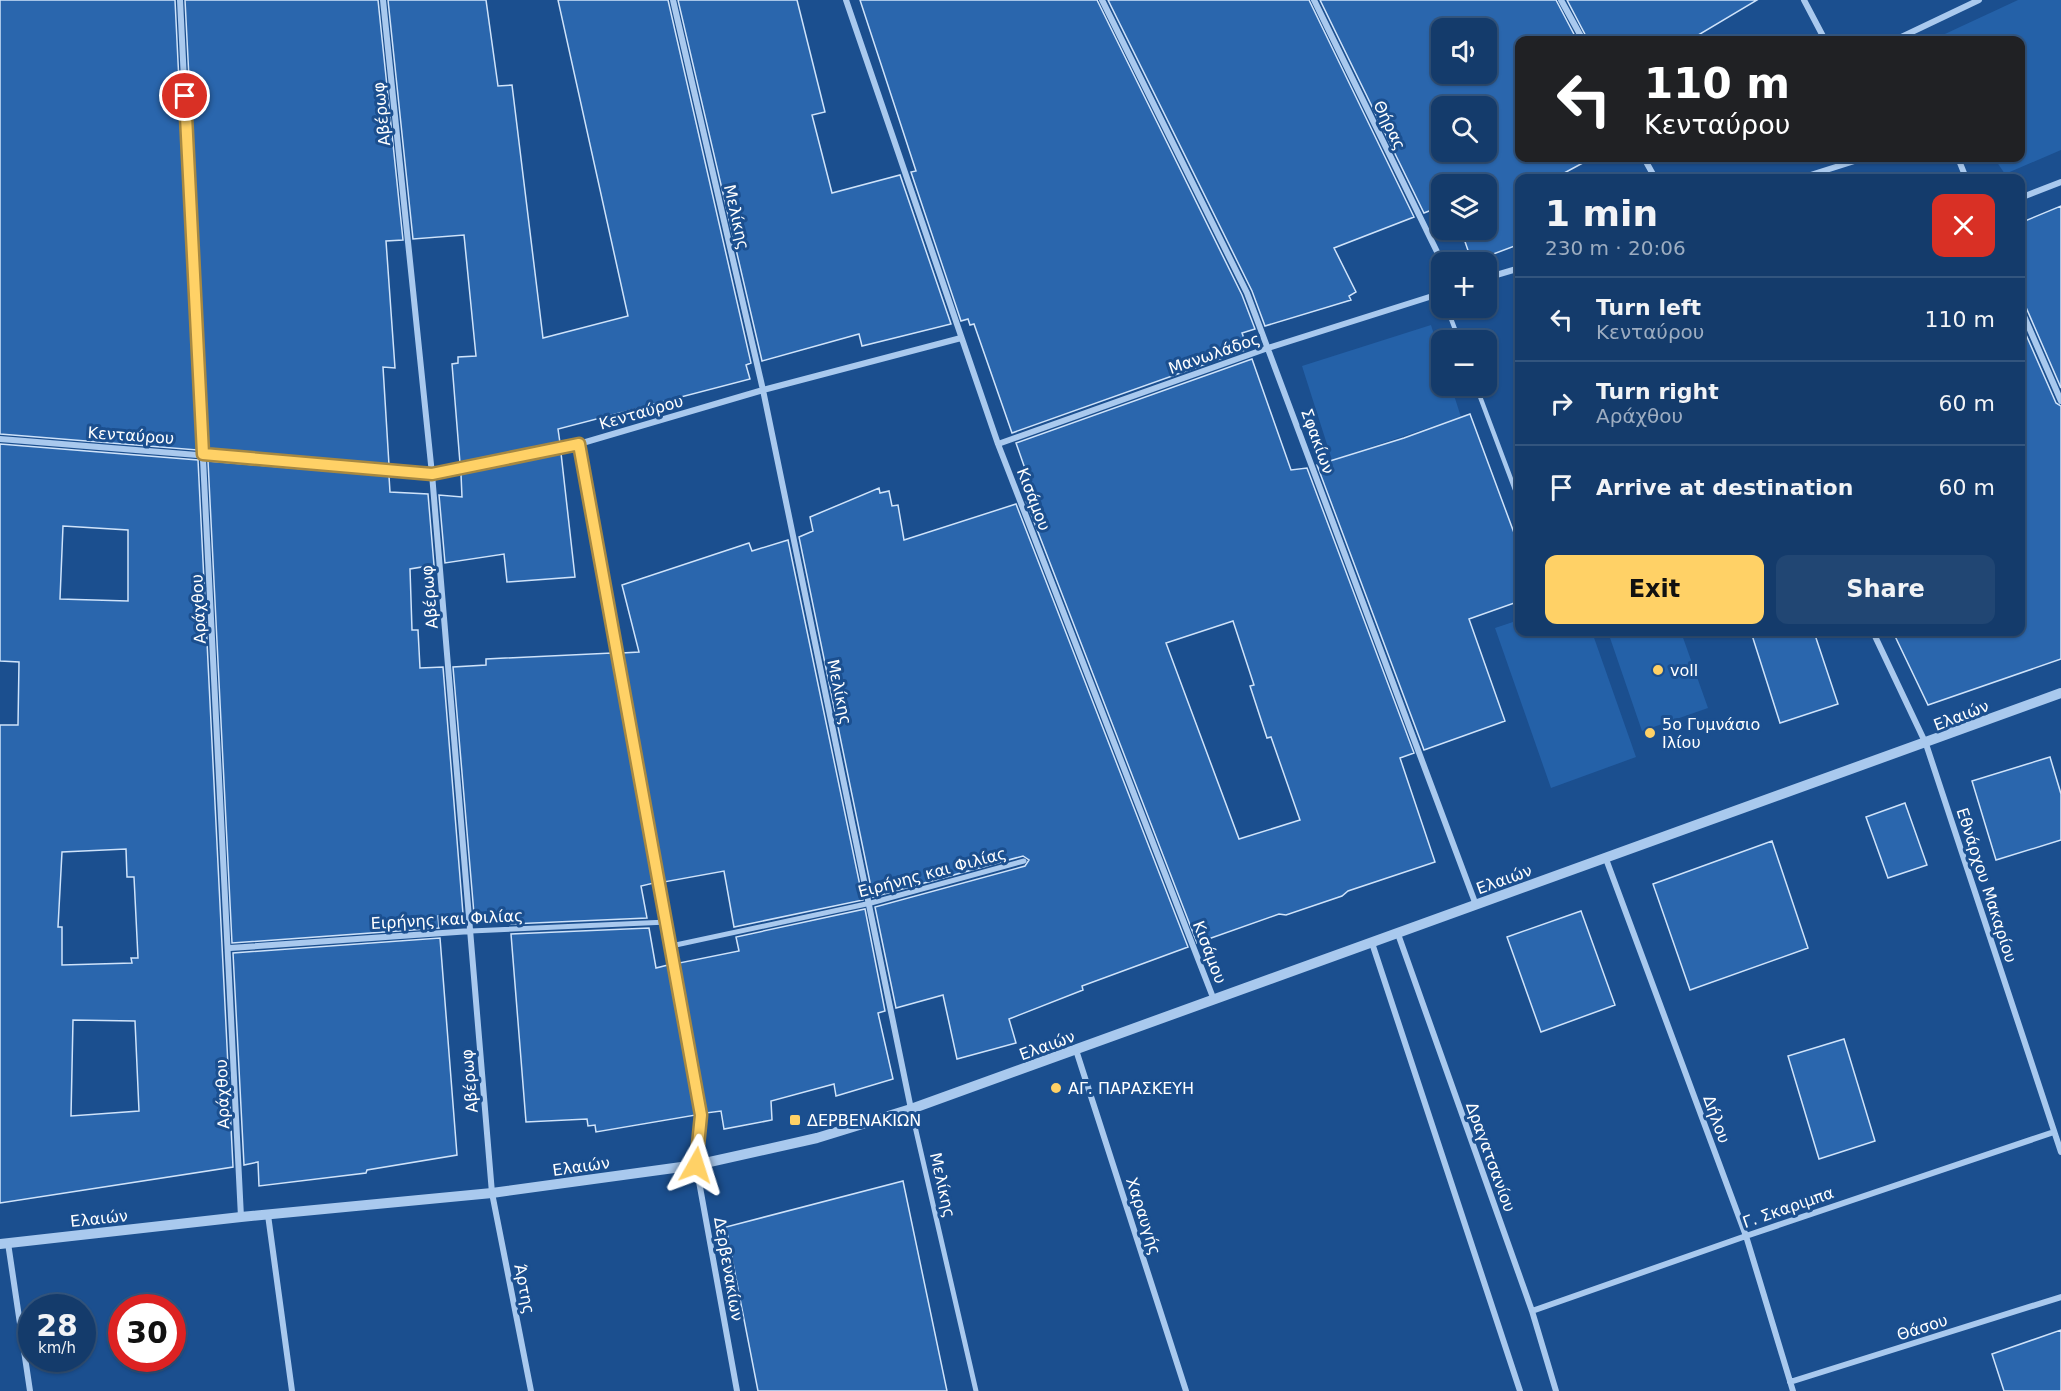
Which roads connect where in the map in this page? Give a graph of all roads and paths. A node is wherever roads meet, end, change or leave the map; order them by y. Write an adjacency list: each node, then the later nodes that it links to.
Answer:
1 (180, 0): 30 (street, Αράχθου)
2 (383, 0): 31 (street, Αβέρωφ)
3 (673, 0): 24 (street, Μελίκης)
4 (846, 0): 22 (street, Κισάμου)
5 (1102, 0): 23 (street, Σφακίων)
6 (1314, 0): 17 (street, Θήρας)
7 (1561, 0): 10 (street)
8 (1804, 0): 11 (street)
9 (1979, 0): 12 (street)
10 (1581, 36)
11 (1823, 36)
12 (1904, 36)
13 (1851, 162): 14 (street)
14 (1814, 174)
15 (2061, 182): 16 (street)
16 (2025, 196)
17 (1437, 252)
18 (1515, 269): 19 (street)
19 (1497, 275)
20 (1431, 296): 23 (street, Μανωλάδος)
21 (2025, 318): 26 (street)
22 (961, 338): 24 (street, Κενταύρου); 29 (street, Κισάμου)
23 (1268, 348): 29 (street, Μανωλάδος); 39 (street, Σφακίων)
24 (763, 390): 28 (street, Κενταύρου); 38 (street, Μελίκης)
25 (1480, 396): 32 (lane)
26 (2061, 401)
27 (0, 439): 30 (street, Κενταύρου)
28 (579, 444): 31 (street, Κενταύρου); 40 (street, Δερβενακίων)
29 (998, 444): 46 (street, Κισάμου)
30 (203, 454): 31 (street, Κενταύρου); 45 (street, Αράχθου)
31 (432, 474): 41 (street, Αβέρωφ)
32 (1515, 490)
33 (1875, 636): 35 (street, Εθνάρχου Μακαρίου)
34 (2061, 693): 35 (street, Ελαιών)
35 (1926, 744): 36 (street, Ελαιών); 49 (street, Εθνάρχου Μακαρίου)
36 (1606, 859): 39 (street, Ελαιών); 55 (street, Δήλου)
37 (1024, 861): 38 (street, Ειρήνης και Φιλίας)
38 (871, 903): 44 (street, Ειρήνης και Φιλίας); 48 (street, Μελίκης)
39 (1476, 905): 42 (street, Ελαιών)
40 (667, 922): 41 (street, Ειρήνης και Φιλίας); 44 (street, Δερβενακίων)
41 (471, 931): 45 (street, Ειρήνης και Φιλίας); 52 (street, Αβέρωφ)
42 (1398, 934): 43 (street, Ελαιών); 58 (street, Δραγατσανίου)
43 (1372, 943): 46 (street, Ελαιών); 66 (street)
44 (671, 946): 51 (street, Δερβενακίων)
45 (230, 948): 54 (street, Αράχθου)
46 (1214, 1000): 47 (street, Ελαιών)
47 (1076, 1050): 48 (street, Ελαιών); 65 (street, Χαραυγής)
48 (911, 1109): 51 (street, Ελαιών); 64 (street, Μελίκης)
49 (2054, 1132): 50 (street, Εθνάρχου Μακαρίου); 55 (street, Γ. Σκαριμπα)
50 (2061, 1152)
51 (696, 1165): 52 (street, Ελαιών); 63 (street, Δερβενακίων)
52 (492, 1193): 53 (street, Ελαιών); 62 (street, Άρτης)
53 (268, 1215): 54 (street, Ελαιών); 61 (street)
54 (241, 1217): 56 (street, Ελαιών)
55 (1746, 1236): 58 (street, Γ. Σκαριμπα); 59 (street, Δήλου)
56 (4, 1244): 60 (street)
57 (2061, 1297): 59 (street, Θάσου)
58 (1532, 1311): 67 (street, Δραγατσανίου)
59 (1790, 1382): 68 (street, Δήλου)
60 (30, 1391)
61 (292, 1391)
62 (531, 1391)
63 (737, 1391)
64 (976, 1391)
65 (1186, 1391)
66 (1521, 1391)
67 (1556, 1391)
68 (1793, 1391)

